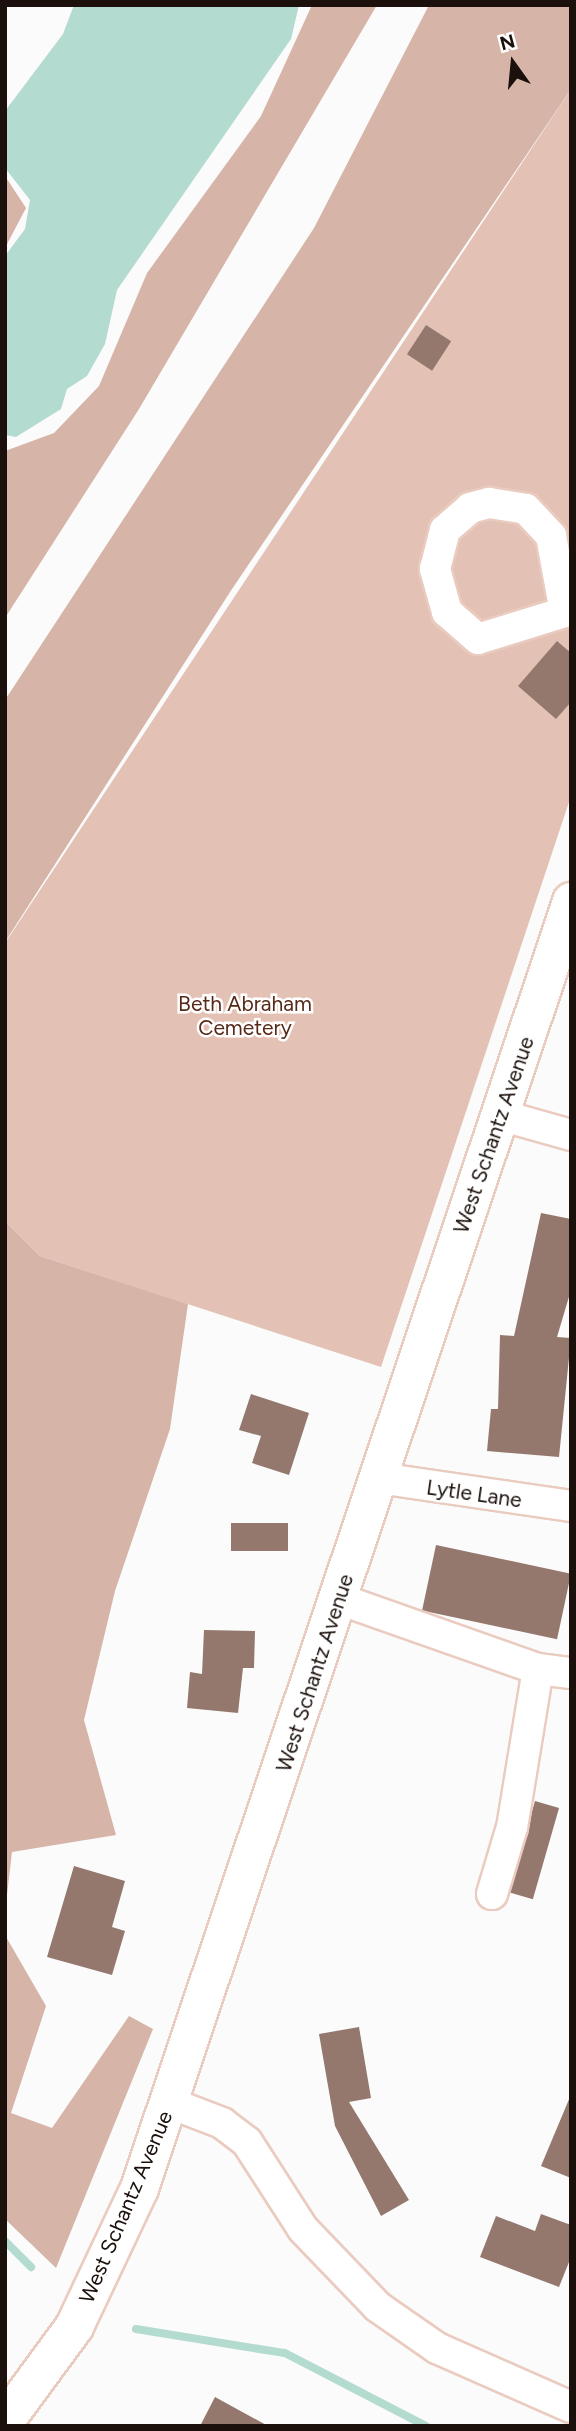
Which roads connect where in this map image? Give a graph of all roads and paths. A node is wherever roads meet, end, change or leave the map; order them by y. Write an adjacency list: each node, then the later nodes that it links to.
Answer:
1 (568, 614): 1 (street)
2 (571, 901): 3 (main road, West Schantz Avenue)
3 (500, 1115): 4 (street); 5 (main road, West Schantz Avenue)
4 (571, 1135)
5 (379, 1478): 6 (street, Lytle Lane); 7 (main road, West Schantz Avenue)
6 (571, 1506)
7 (339, 1599): 8 (street); 11 (main road, West Schantz Avenue)
8 (538, 1669): 9 (street); 10 (street)
9 (571, 1673)
10 (492, 1894)
11 (170, 2103): 12 (street); 13 (main road, West Schantz Avenue)
12 (571, 2407)
13 (5, 2420)

